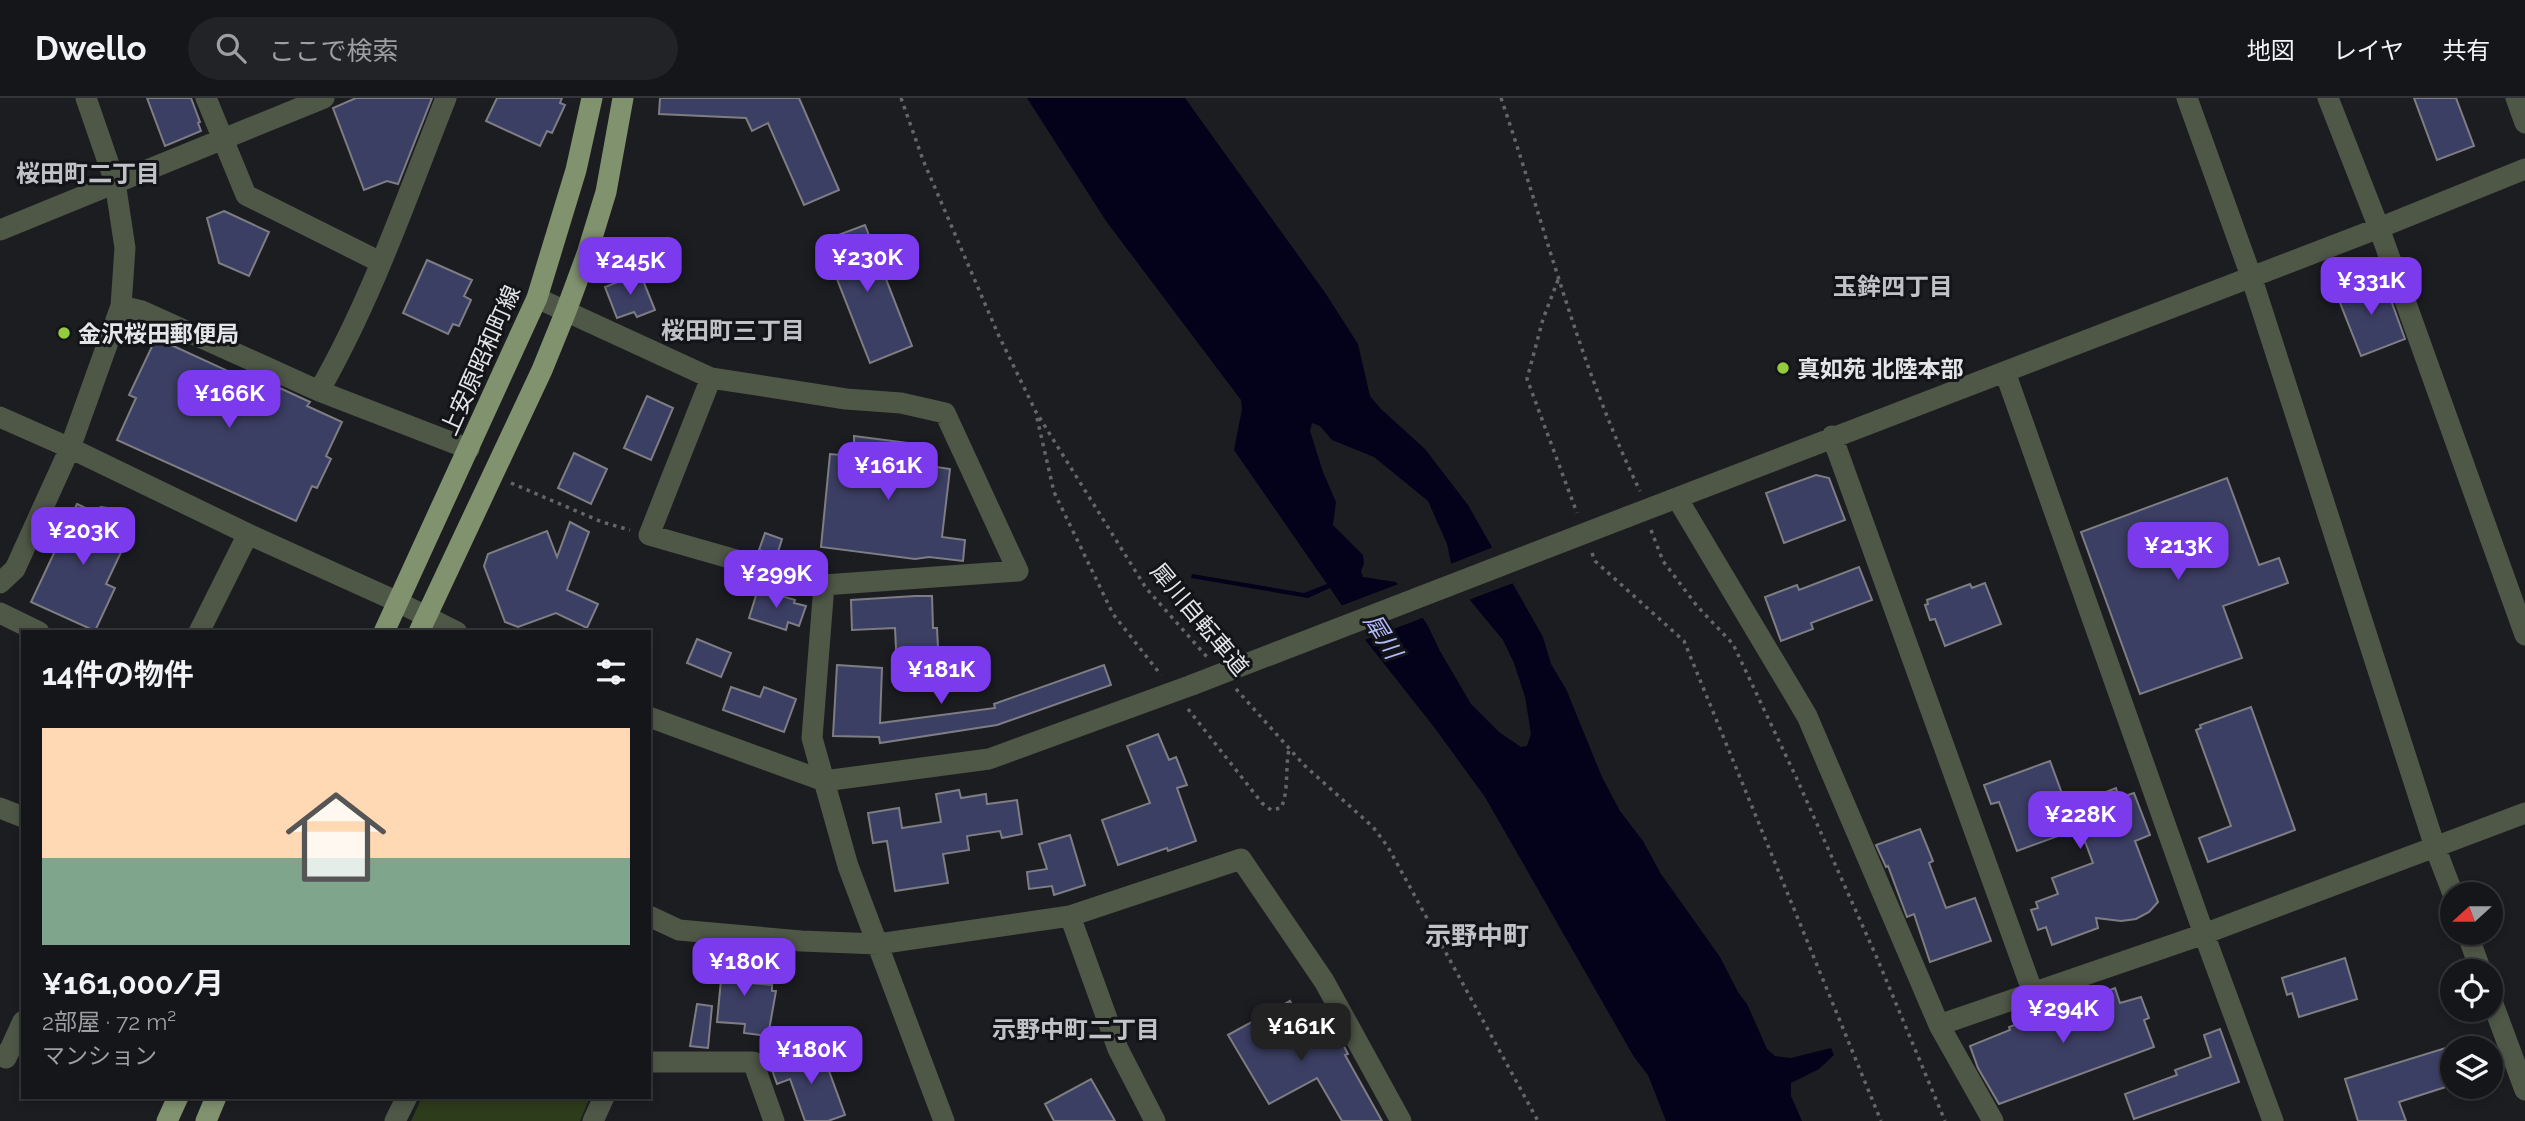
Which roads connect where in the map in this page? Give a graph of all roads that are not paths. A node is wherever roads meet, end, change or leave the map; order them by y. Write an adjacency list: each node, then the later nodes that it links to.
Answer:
1 (86, 98): 13 (street)
2 (206, 98): 11 (street)
3 (324, 98): 11 (street)
4 (446, 98): 16 (street)
5 (592, 98): 18 (main road, 上安原昭和町線)
6 (623, 98): 20 (main road)
7 (2186, 98): 17 (street)
8 (2328, 98): 14 (street)
9 (2516, 98): 10 (street)
10 (2525, 122)
11 (222, 139): 13 (street); 16 (street)
12 (2525, 169): 14 (street)
13 (114, 182): 15 (street); 19 (street)
14 (2379, 228): 17 (street); 39 (street)
15 (0, 230)
16 (380, 262): 23 (street)
17 (2251, 276): 21 (street); 45 (street)
18 (537, 298): 20 (street); 27 (main road, 上安原昭和町線)
19 (121, 306): 23 (street); 26 (street)
20 (566, 311): 22 (street); 34 (main road)
21 (2005, 372): 25 (street); 49 (street)
22 (711, 378): 31 (street); 31 (street)
23 (319, 391): 27 (street)
24 (0, 417): 26 (street)
25 (1832, 436): 28 (street); 51 (street)
26 (70, 448): 29 (street); 30 (street)
27 (469, 449): 32 (main road, 上安原昭和町線)
28 (1677, 498): 41 (street, bridge); 54 (street)
29 (248, 534): 32 (street); 36 (street)
30 (0, 583)
31 (824, 585): 41 (street)
32 (397, 601): 34 (street); 37 (main road, 上安原昭和町線)
33 (0, 613): 35 (street)
34 (422, 625): 38 (street)
35 (35, 630)
36 (200, 630)
37 (385, 630)
38 (447, 630)
39 (2525, 635)
40 (651, 718): 41 (street)
41 (824, 781): 50 (street)
42 (0, 808): 44 (street)
43 (2525, 813): 45 (street)
44 (21, 816)
45 (2435, 847): 46 (street); 49 (street)
46 (2448, 882)
47 (1070, 916): 50 (street); 68 (street); 69 (street)
48 (651, 917): 50 (street)
49 (2204, 934): 51 (street); 71 (street)
50 (878, 944): 67 (street)
51 (2033, 993): 54 (street)
52 (2500, 1022): 57 (street)
53 (21, 1025): 55 (street)
54 (1939, 1025): 70 (street)
55 (0, 1055)
56 (651, 1062): 66 (street)
57 (2525, 1090)
58 (177, 1099): 62 (main road)
59 (215, 1099): 63 (main road)
60 (406, 1099): 64 (street)
61 (603, 1099): 65 (street)
62 (167, 1121)
63 (206, 1121)
64 (395, 1121)
65 (593, 1121)
66 (774, 1121)
67 (944, 1121)
68 (1155, 1121)
69 (1401, 1121)
70 (1993, 1121)
71 (2273, 1121)

